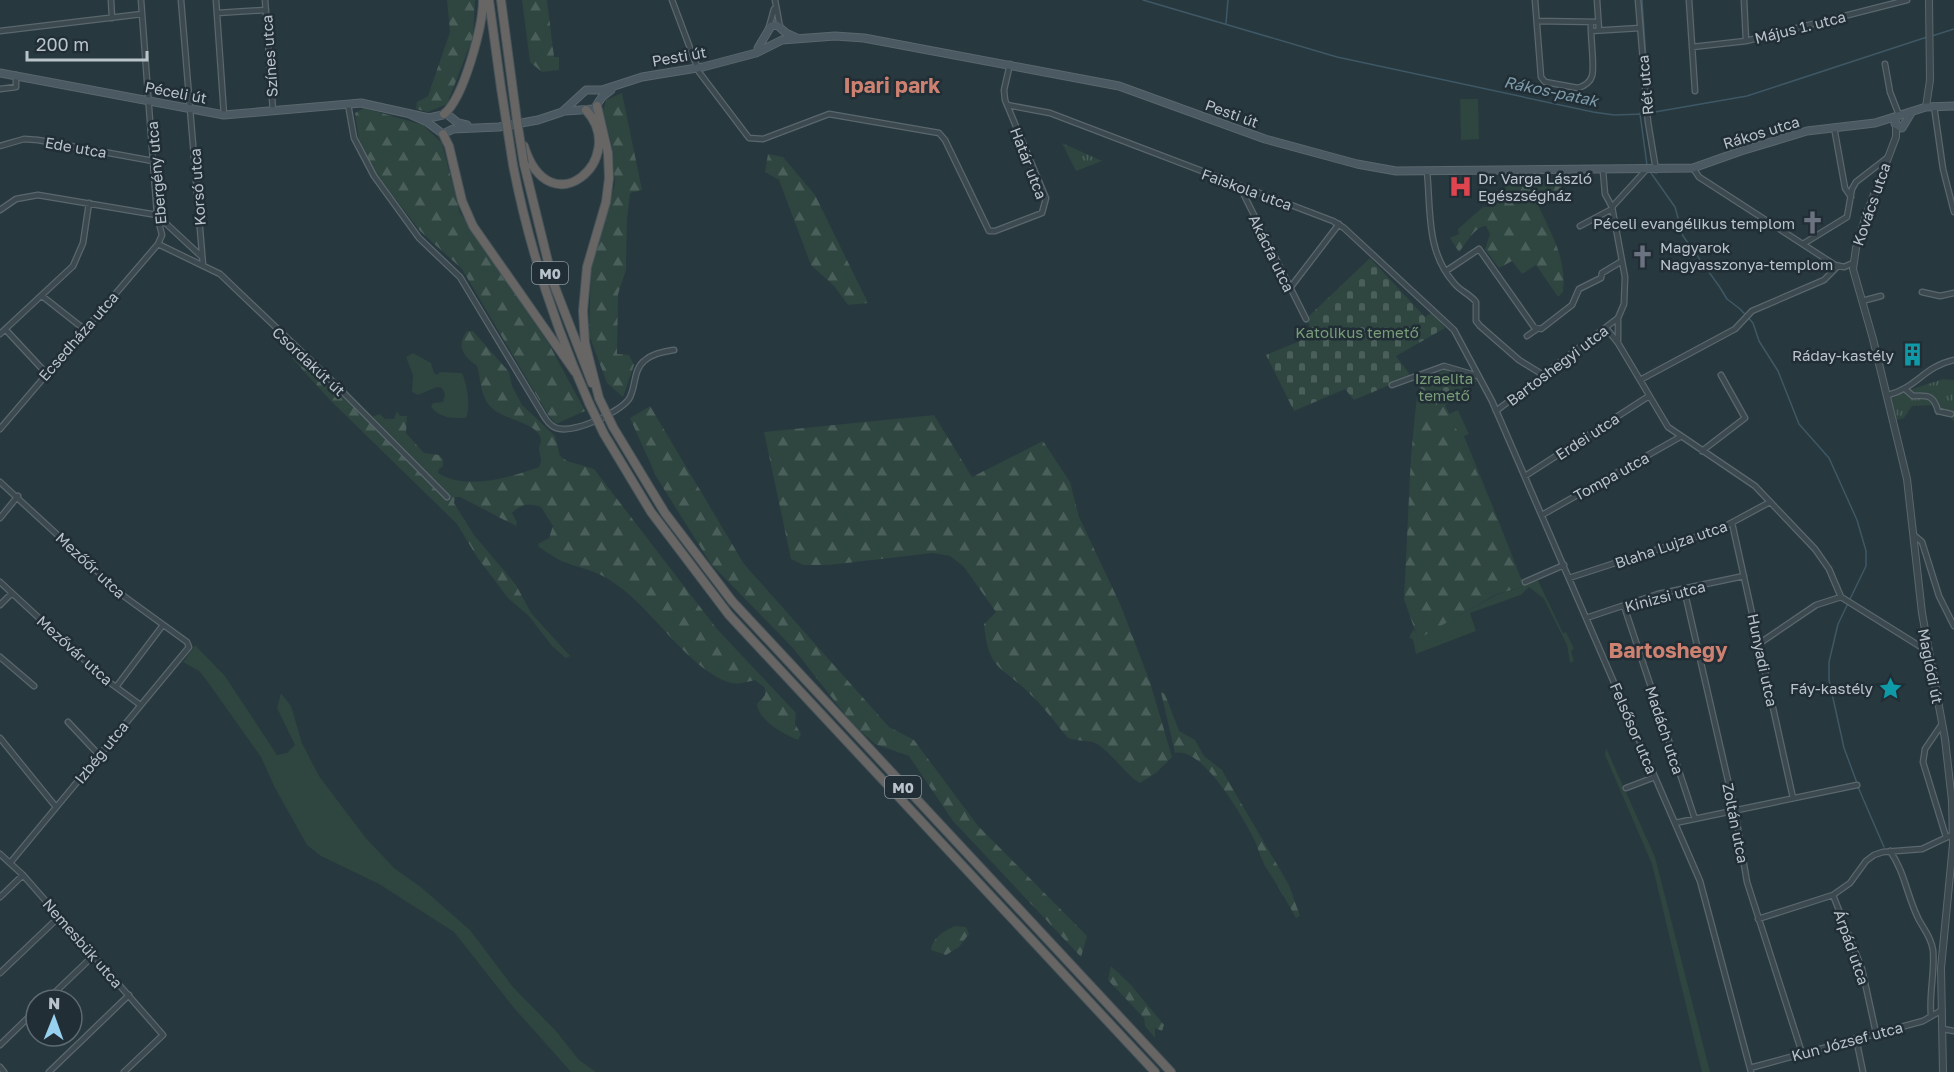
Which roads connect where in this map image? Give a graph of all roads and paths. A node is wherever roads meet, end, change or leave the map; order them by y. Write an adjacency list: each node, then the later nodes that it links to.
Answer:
1 (111, 0): 21 (street)
2 (141, 0): 20 (street, Ebergény utca)
3 (181, 0): 52 (street, Korsó utca)
4 (216, 0): 19 (street)
5 (265, 0): 18 (street, Színes utca)
6 (483, 0): 58 (highway)
7 (489, 0): 111 (highway, M0, bridge)
8 (501, 0): 61 (highway, M0)
9 (672, 0): 38 (street)
10 (1534, 0): 22 (street)
11 (1597, 0): 24 (street)
12 (1638, 0): 26 (street, Rét utca)
13 (1689, 0): 35 (street)
14 (1744, 0): 34 (street)
15 (1907, 0): 34 (street, Május 1. utca)
16 (1929, 0): 50 (street)
17 (775, 2): 25 (street); 27 (street)
18 (266, 10): 19 (street); 54 (street, Színes utca)
19 (217, 13): 57 (street)
20 (142, 14): 21 (street); 46 (street, Ebergény utca)
21 (112, 18): 29 (street)
22 (1537, 21): 23 (street); 30 (street)
23 (1591, 22): 24 (street); 30 (street)
24 (1598, 22): 28 (street)
25 (769, 27): 27 (main road); 31 (main road)
26 (1640, 28): 28 (street); 71 (street, Rét utca)
27 (781, 29): 32 (main road); 33 (main road, Pesti út)
28 (1599, 30): 30 (street)
29 (0, 31)
30 (1591, 31)
31 (769, 40): 32 (main road, Pesti út); 38 (main road, Pesti út)
32 (782, 40): 33 (main road, Pesti út)
33 (805, 40): 36 (main road, Pesti út)
34 (1746, 41): 35 (street, Május 1. utca)
35 (1692, 47): 44 (street)
36 (1010, 64): 49 (street, Határ utca); 72 (main road, Pesti út)
37 (1885, 64): 60 (street)
38 (697, 68): 41 (main road, Pesti út); 49 (street, Határ utca)
39 (0, 73): 40 (main road, Péceli út)
40 (15, 75): 42 (street); 46 (main road, Péceli út)
41 (621, 84): 43 (main road, Pesti út); 48 (main road)
42 (0, 89)
43 (594, 91): 45 (main road, Pesti út); 48 (main road)
44 (1695, 91)
45 (579, 98): 53 (main road); 55 (main road, Pesti út)
46 (149, 100): 52 (main road, Péceli út); 69 (street, Ebergény utca)
47 (348, 104): 54 (main road, Péceli út); 56 (main road, Péceli út); 109 (street)
48 (598, 104): 53 (main road); 121 (highway)
49 (1006, 105): 77 (street, Faiskola utca)
50 (1930, 106): 51 (main road); 60 (main road); 82 (street)
51 (1954, 106)
52 (190, 108): 57 (main road, Péceli út); 88 (street, Korsó utca)
53 (585, 109): 55 (main road); 61 (highway, bridge)
54 (273, 111): 57 (main road, Péceli út)
55 (562, 112): 64 (main road)
56 (407, 113): 58 (main road); 63 (main road)
57 (224, 115)
58 (441, 116): 59 (main road); 63 (main road)
59 (453, 120): 64 (main road); 65 (main road)
60 (1901, 120): 62 (main road, Rákos utca); 68 (street, Kovács utca)
61 (517, 121): 121 (highway, M0, bridge)
62 (1834, 127): 70 (main road, Rákos utca); 78 (street)
63 (435, 128): 66 (main road)
64 (484, 128): 65 (main road)
65 (453, 129): 66 (main road)
66 (443, 134): 111 (highway)
67 (0, 146): 69 (street, Ede utca)
68 (1887, 158): 78 (street); 90 (street, Kovács utca)
69 (153, 161): 83 (street, Ebergény utca)
70 (1693, 168): 71 (main road, Rákos utca); 87 (street)
71 (1656, 170): 75 (main road, Pesti út)
72 (1427, 171): 73 (main road, Pesti út); 93 (street)
73 (1604, 171): 74 (main road, Pesti út); 80 (street)
74 (1626, 171): 75 (main road, Pesti út); 76 (street)
75 (1645, 171): 76 (street)
76 (1636, 182): 80 (street)
77 (1239, 187): 84 (street, Faiskola utca); 94 (street, Akácfa utca)
78 (1851, 197): 87 (street)
79 (89, 203): 81 (street); 83 (street); 97 (street)
80 (1612, 208): 85 (street); 89 (street)
81 (0, 210)
82 (1954, 212)
83 (157, 215): 86 (street, Ebergény utca); 88 (street)
84 (1339, 224): 94 (street); 105 (street, Faiskola utca)
85 (1580, 226)
86 (158, 244): 91 (street, Csordakút út); 102 (street, Ecsedháza utca)
87 (1803, 244): 92 (street)
88 (202, 257): 91 (street, Korsó utca)
89 (1622, 261): 100 (street); 103 (street)
90 (1853, 264): 92 (street); 99 (street, Maglódi út)
91 (203, 265): 130 (street, Csordakút út)
92 (1838, 266): 116 (street)
93 (1446, 271): 103 (street); 115 (street)
94 (1290, 288): 101 (street, Akácfa utca)
95 (1922, 292): 96 (street)
96 (1954, 293)
97 (42, 296): 102 (street); 106 (street)
98 (1881, 296): 99 (street)
99 (1862, 301): 119 (street, Maglódi út)
100 (1618, 318): 104 (street, Bartoshegyi utca); 108 (street)
101 (1306, 319)
102 (84, 329): 112 (street, Ecsedháza utca)
103 (1537, 329): 107 (street)
104 (1607, 329): 108 (street); 115 (street, Bartoshegyi utca)
105 (1454, 330): 114 (street, Felsősor utca)
106 (2, 333): 112 (street)
107 (1527, 336)
108 (1618, 343): 116 (street)
109 (674, 351)
110 (1954, 360): 118 (street)
111 (575, 372): 198 (highway, M0, bridge)
112 (46, 373): 124 (street, Ecsedháza utca)
113 (1721, 375): 126 (street)
114 (1478, 376): 117 (street); 122 (street, Felsősor utca)
115 (1545, 376): 122 (street, Bartoshegyi utca)
116 (1640, 380): 120 (street)
117 (1392, 385)
118 (1906, 390): 119 (street); 123 (street)
119 (1888, 395): 135 (street, Maglódi út)
120 (1649, 396): 125 (street); 127 (street, Erdei utca)
121 (599, 398): 199 (highway, M0, bridge)
122 (1496, 411): 127 (street, Felsősor utca)
123 (1952, 414)
124 (0, 429)
125 (1680, 437): 126 (street); 132 (street, Tompa utca)
126 (1702, 451): 131 (street)
127 (1525, 476): 132 (street, Felsősor utca)
128 (0, 482): 129 (street, Mezőőr utca)
129 (18, 496): 133 (street); 147 (street, Mezőőr utca)
130 (447, 497)
131 (1770, 502): 134 (street, Blaha Lujza utca); 143 (street)
132 (1542, 515): 136 (street, Felsősor utca)
133 (0, 518)
134 (1732, 523): 137 (street, Hunyadi utca); 138 (street, Blaha Lujza utca)
135 (1917, 537): 148 (street); 151 (street, Maglódi út)
136 (1564, 565): 138 (street, Felsősor utca); 140 (street)
137 (1744, 576): 141 (street, Kinizsi utca); 150 (street, Hunyadi utca)
138 (1569, 578): 146 (street, Felsősor utca)
139 (0, 582): 142 (street, Mezővár utca)
140 (1525, 582)
141 (1684, 589): 145 (street, Kinizsi utca); 165 (street, Zoltán utca)
142 (11, 594): 144 (street); 154 (street, Mezővár utca)
143 (1841, 597): 150 (street); 151 (street)
144 (0, 605)
145 (1624, 606): 146 (street, Kinizsi utca); 166 (street, Madách utca)
146 (1587, 618): 160 (street, Felsősor utca)
147 (163, 625): 149 (street, Mezőőr utca); 154 (street)
148 (1954, 626)
149 (187, 642): 155 (street, Izbég utca)
150 (1760, 643): 163 (street, Hunyadi utca)
151 (1928, 648): 157 (street, Maglódi út)
152 (0, 657): 153 (street)
153 (34, 686)
154 (116, 687): 155 (street, Mezővár utca)
155 (140, 704): 159 (street, Izbég utca)
156 (68, 722): 159 (street)
157 (1942, 724): 168 (street, Maglódi út); 170 (street)
158 (0, 738): 164 (street)
159 (99, 755): 164 (street, Izbég utca)
160 (1655, 777): 162 (street); 167 (street, Felsősor utca)
161 (1857, 784): 163 (street)
162 (1626, 788)
163 (1793, 798): 165 (street)
164 (56, 807): 174 (street, Izbég utca)
165 (1735, 811): 166 (street); 179 (street, Zoltán utca)
166 (1695, 819): 167 (street)
167 (1675, 823): 194 (street, Felsősor utca)
168 (1954, 826): 169 (street, Maglódi út)
169 (1954, 834): 170 (street, Árpád utca); 171 (street, Maglódi út)
170 (1946, 837): 172 (street, Árpád utca)
171 (1953, 845): 184 (street, Maglódi út)
172 (1890, 851): 176 (street, Árpád utca); 185 (street)
173 (0, 854): 174 (street, Nemesbük utca)
174 (10, 863): 175 (street, Nemesbük utca)
175 (23, 875): 177 (street); 178 (street, Nemesbük utca)
176 (1833, 895): 179 (street); 189 (street, Árpád utca)
177 (0, 897)
178 (60, 916): 180 (street, Nemesbük utca); 181 (street)
179 (1758, 919): 192 (street, Zoltán utca)
180 (94, 955): 182 (street); 183 (street, Nemesbük utca)
181 (0, 973)
182 (59, 988)
183 (129, 996): 196 (street); 197 (street, Nemesbük utca)
184 (1942, 1010): 185 (street, Kun József utca); 187 (street, Maglódi út)
185 (1931, 1016): 189 (street, Kun József utca)
186 (24, 1022): 191 (street)
187 (1943, 1029): 188 (street); 201 (street, Maglódi út)
188 (1954, 1031)
189 (1876, 1032): 190 (street, Kun József utca)
190 (1856, 1038): 192 (street, Kun József utca); 200 (street)
191 (0, 1045)
192 (1802, 1053): 194 (street, Kun József utca)
193 (0, 1067): 195 (street)
194 (1751, 1070)
195 (4, 1072)
196 (50, 1072)
197 (124, 1072)
198 (1155, 1072)
199 (1171, 1072)
200 (1863, 1072)
201 (1943, 1072)

